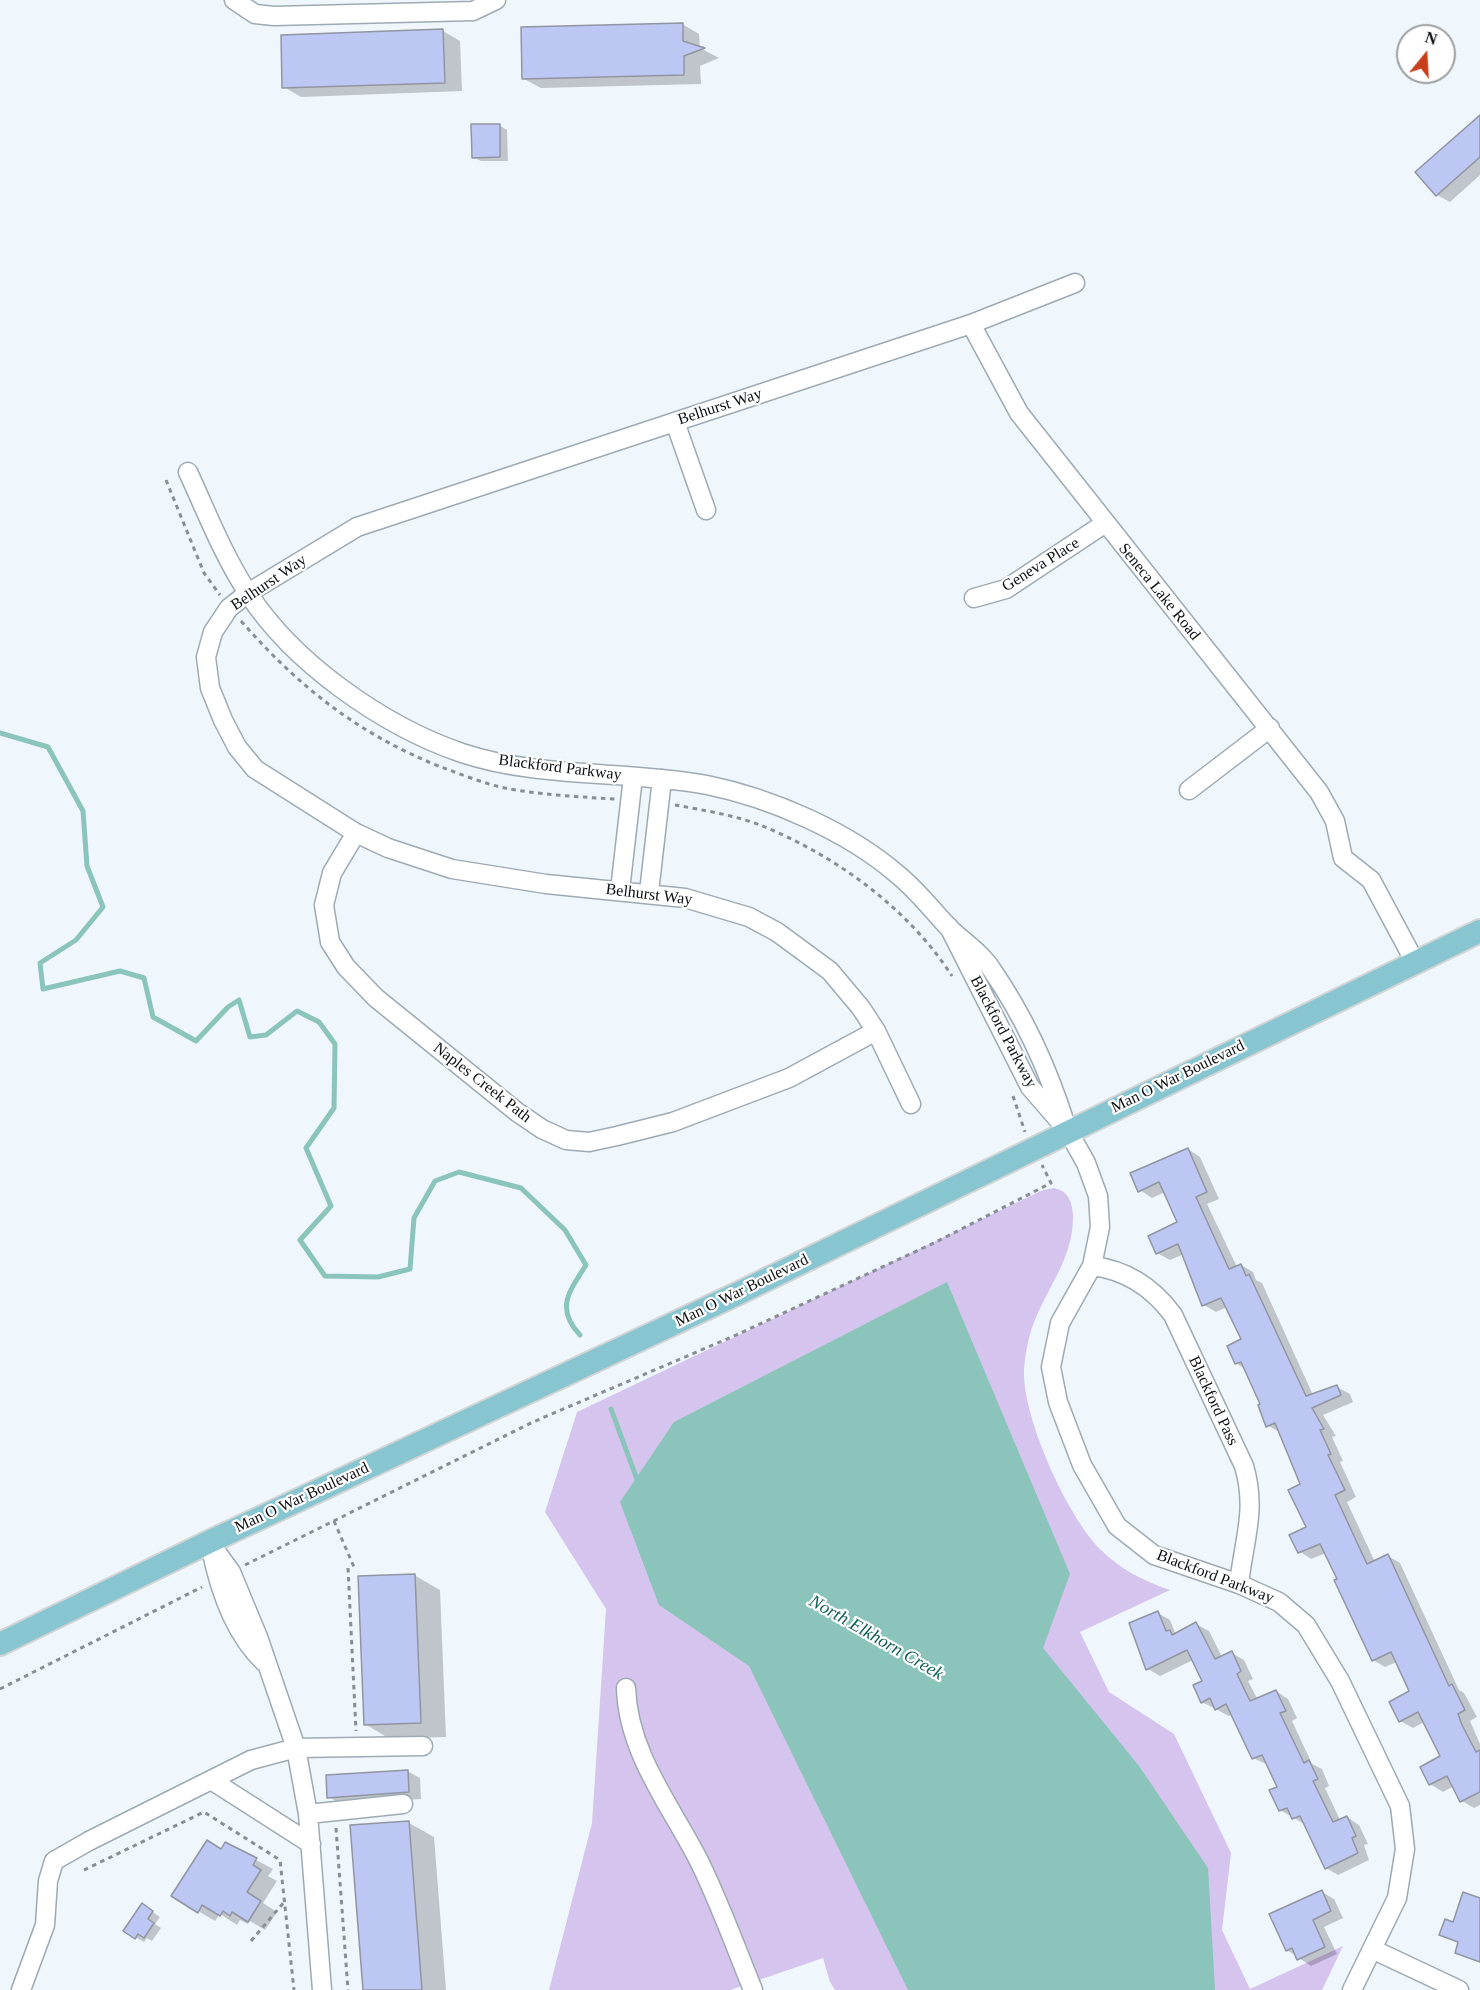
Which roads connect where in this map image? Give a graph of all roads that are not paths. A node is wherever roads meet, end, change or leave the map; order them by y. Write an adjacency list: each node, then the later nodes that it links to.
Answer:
1 (234, 0): 2 (street)
2 (496, 0)
3 (1075, 283): 4 (street, Belhurst Way)
4 (972, 324): 5 (street, Belhurst Way); 8 (street, Seneca Lake Road)
5 (675, 422): 7 (street); 9 (street, Belhurst Way)
6 (188, 472): 9 (street, Blackford Parkway)
7 (706, 510)
8 (1104, 524): 10 (street, Geneva Place); 11 (street, Seneca Lake Road)
9 (248, 593): 12 (street, Blackford Parkway); 15 (street, Belhurst Way)
10 (974, 598)
11 (1270, 728): 14 (street); 19 (street, Seneca Lake Road)
12 (633, 777): 13 (street, Blackford Parkway); 16 (street)
13 (662, 779): 17 (street); 22 (street, Blackford Parkway)
14 (1189, 790)
15 (356, 833): 16 (street, Belhurst Way); 20 (street, Naples Creek Path)
16 (620, 890): 17 (street, Belhurst Way)
17 (649, 892): 20 (street, Belhurst Way)
18 (1480, 931): 19 (main road, Man O War Boulevard)
19 (1415, 962): 22 (main road, Man O War Boulevard)
20 (876, 1031): 21 (street, Belhurst Way)
21 (911, 1104)
22 (1068, 1131): 23 (street, Blackford Parkway); 24 (main road, Man O War Boulevard)
23 (1092, 1266): 25 (street, Blackford Pass); 25 (street, Blackford Parkway)
24 (209, 1542): 26 (main road, Man O War Boulevard); 29 (street)
25 (1239, 1584): 34 (street, Blackford Parkway)
26 (0, 1644)
27 (626, 1688): 37 (street)
28 (423, 1746): 29 (street)
29 (296, 1748): 30 (street); 32 (street)
30 (211, 1780): 33 (street); 35 (street)
31 (403, 1804): 32 (street)
32 (308, 1814): 33 (street)
33 (311, 1844): 36 (street)
34 (1372, 1949): 38 (street, Blackford Parkway); 39 (street)
35 (21, 1990)
36 (322, 1990)
37 (753, 1990)
38 (1352, 1990)
39 (1459, 1990)

